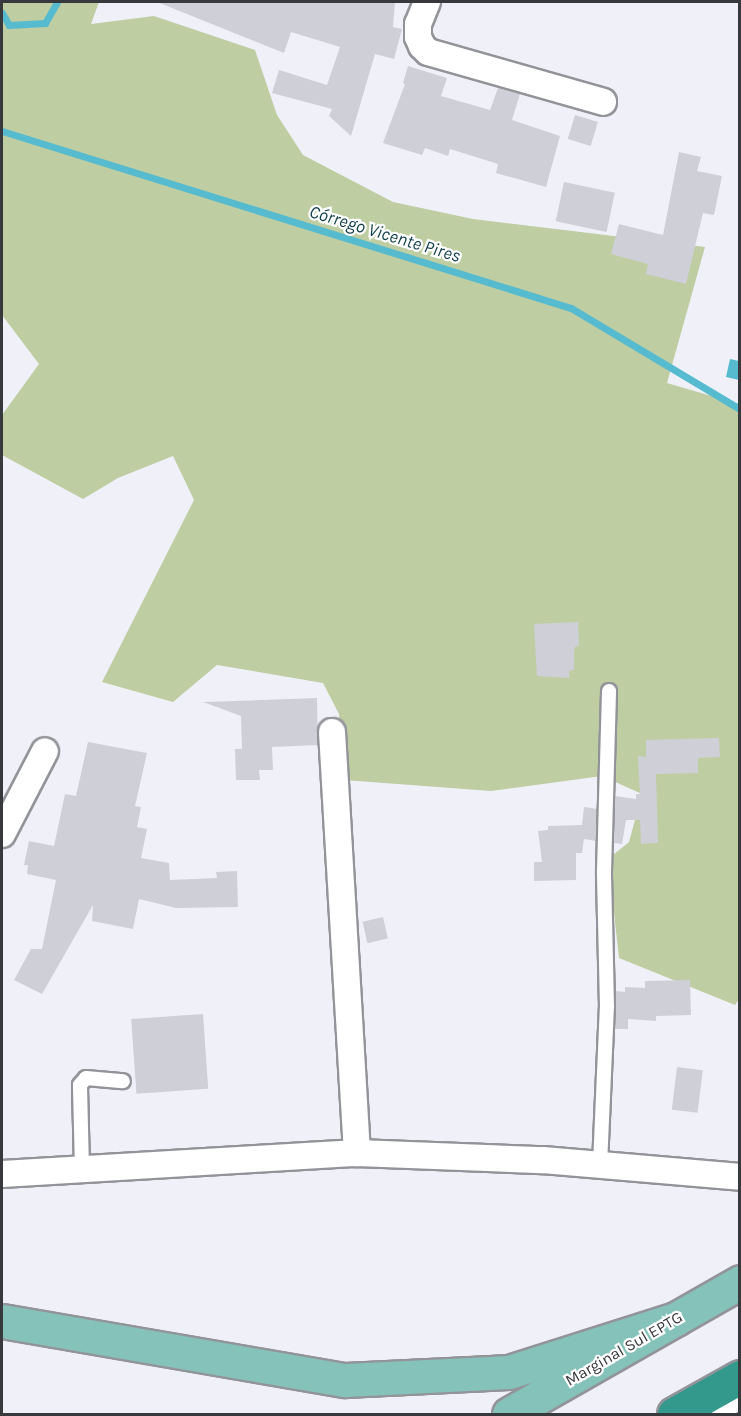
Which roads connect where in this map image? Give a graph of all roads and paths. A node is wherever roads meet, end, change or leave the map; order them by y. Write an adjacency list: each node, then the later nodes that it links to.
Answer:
1 (428, 2): 2 (street)
2 (603, 102)
3 (609, 691): 9 (lane)
4 (332, 732): 8 (street)
5 (45, 751): 6 (street)
6 (2, 834)
7 (123, 1081): 10 (lane)
8 (357, 1153): 9 (street); 10 (street)
9 (600, 1165): 12 (street)
10 (82, 1170): 11 (street)
11 (2, 1174)
12 (740, 1177)
13 (740, 1282): 14 (main road, Marginal Sul EPTG)
14 (676, 1319): 16 (main road); 20 (main road, Marginal Sul EPTG)
15 (2, 1321): 16 (main road)
16 (51, 1331): 17 (main road)
17 (2, 1333)
18 (740, 1377): 21 (highway)
19 (740, 1403): 22 (lane)
20 (509, 1414)
21 (674, 1414)
22 (719, 1414)

